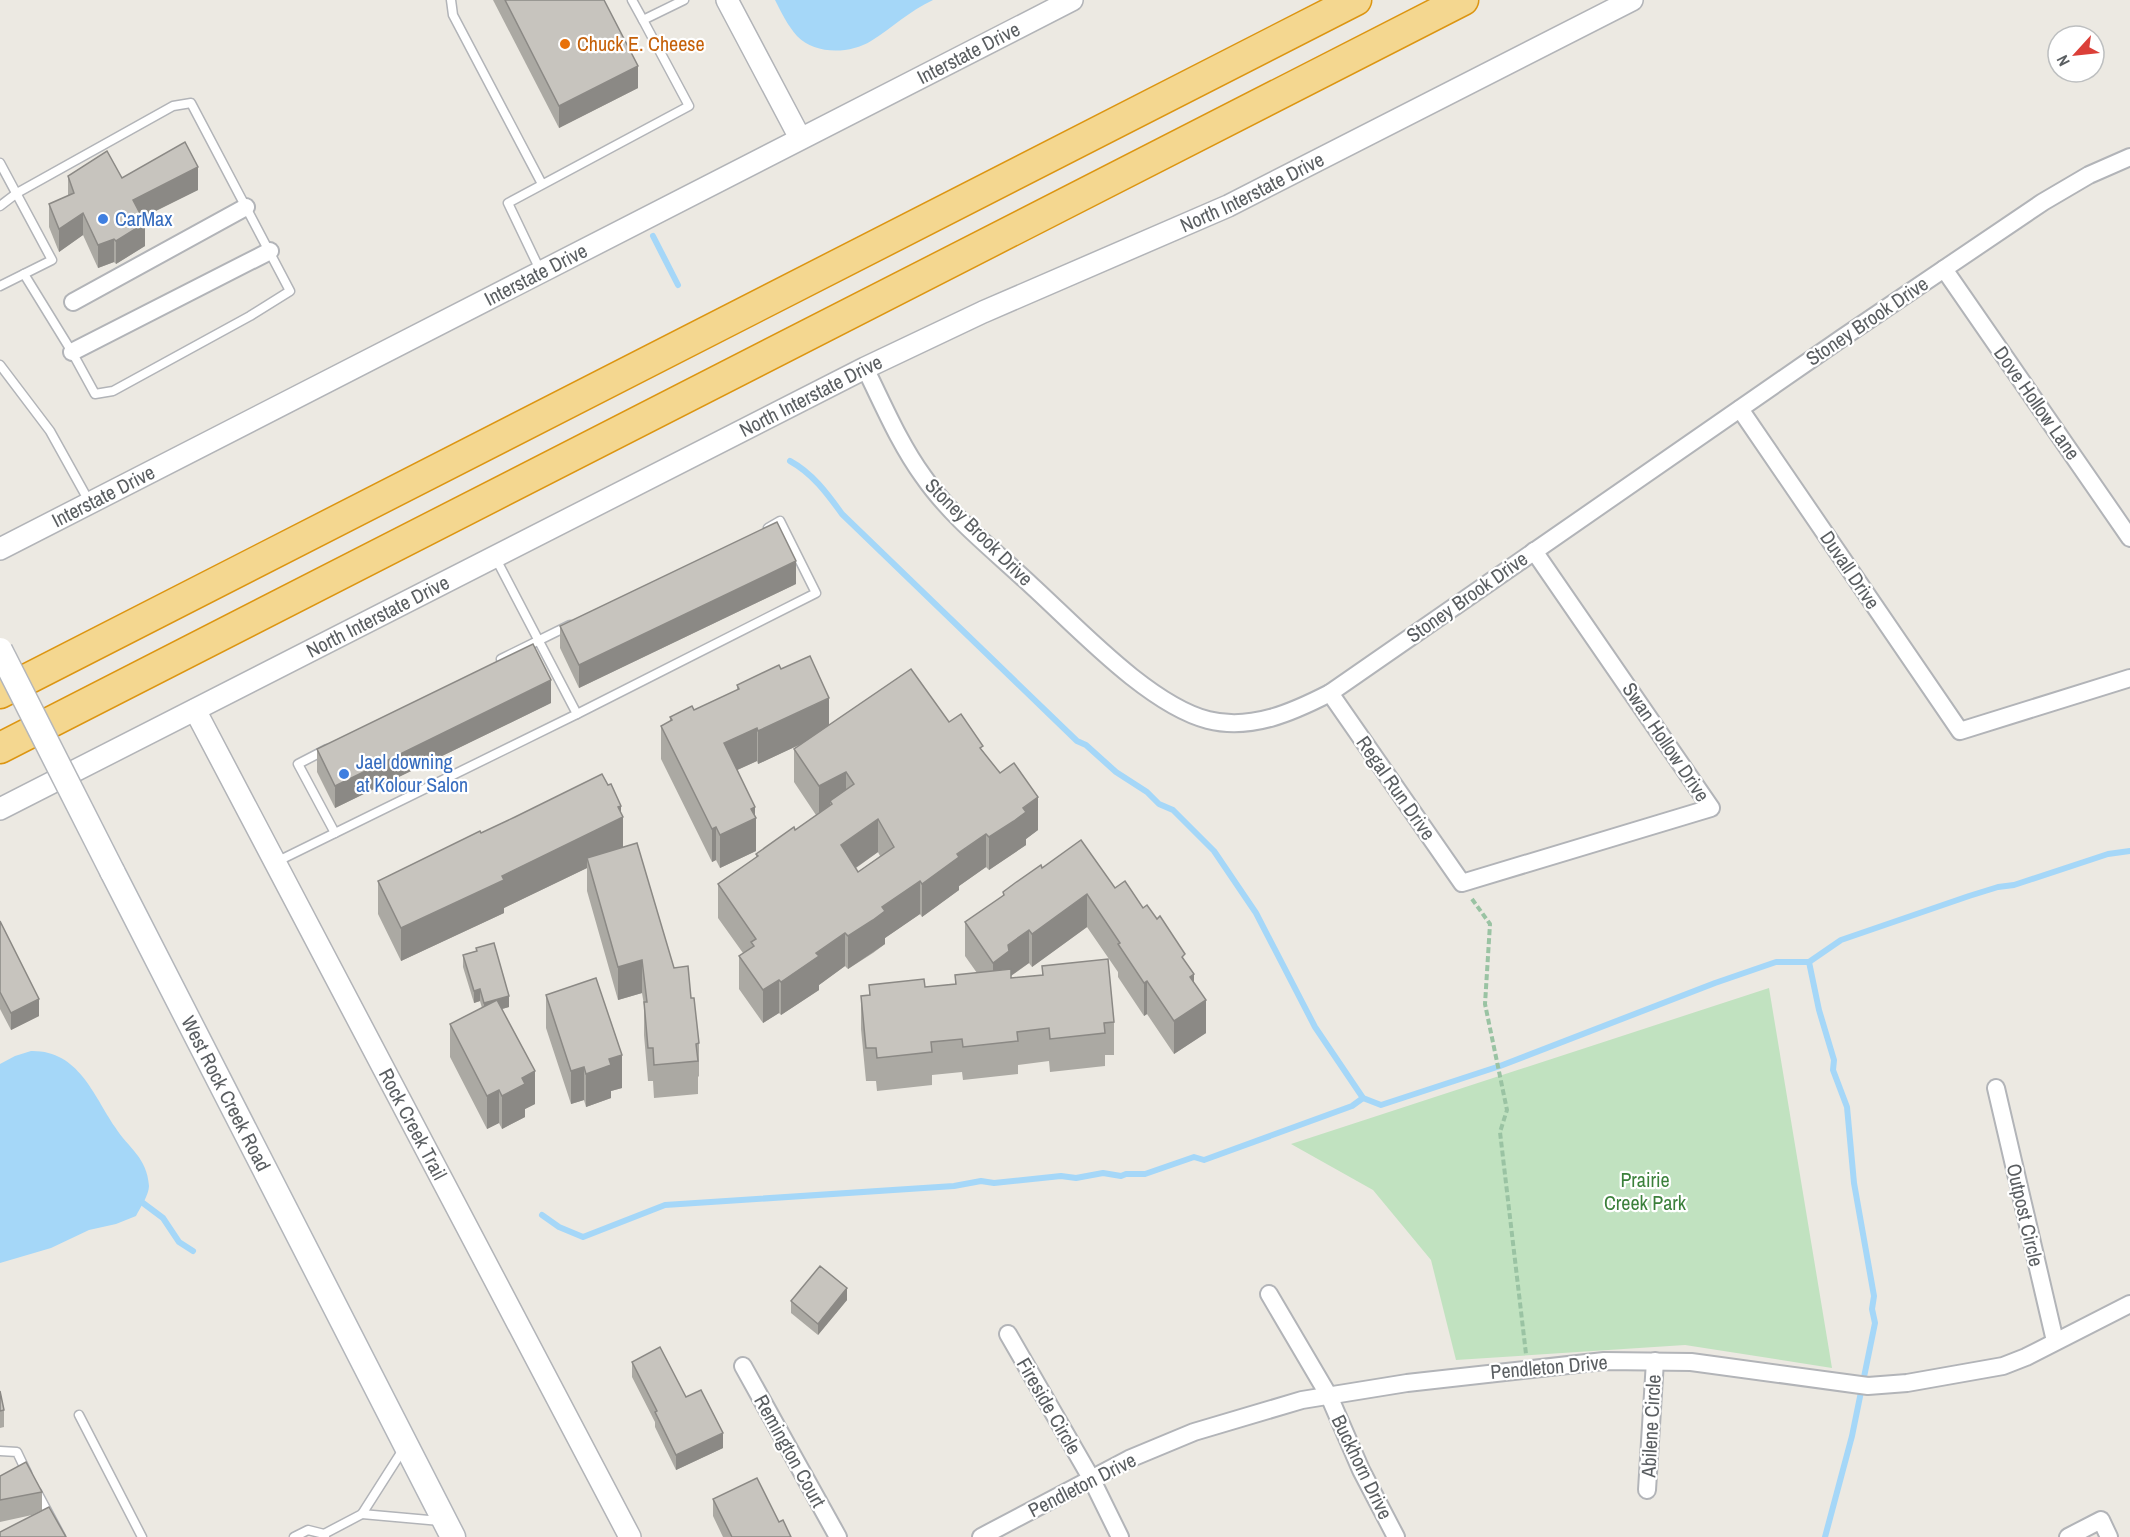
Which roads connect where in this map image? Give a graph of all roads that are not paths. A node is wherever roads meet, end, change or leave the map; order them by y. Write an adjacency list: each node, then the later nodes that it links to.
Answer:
1 (451, 0): 13 (lane)
2 (632, 0): 9 (lane)
3 (684, 0): 9 (lane)
4 (727, 0): 10 (street)
5 (1072, 0): 10 (street, Interstate Drive)
6 (1356, 0): 38 (highway)
7 (1463, 0): 43 (highway)
8 (1632, 0): 25 (street, North Interstate Drive)
9 (644, 20): 13 (lane)
10 (800, 138): 19 (street, Interstate Drive)
11 (2130, 157): 18 (street, Stoney Brook Drive)
12 (0, 163): 14 (lane)
13 (542, 184): 19 (lane)
14 (17, 195): 15 (lane); 16 (lane); 20 (lane)
15 (0, 206)
16 (246, 207): 17 (lane); 22 (street)
17 (270, 251): 23 (street); 23 (lane)
18 (1944, 269): 26 (street, Stoney Brook Drive); 29 (street, Dove Hollow Lane)
19 (542, 272): 27 (street, Interstate Drive)
20 (24, 274): 21 (lane); 23 (lane)
21 (0, 286)
22 (73, 302)
23 (72, 352)
24 (0, 365): 27 (lane)
25 (865, 368): 32 (street, North Interstate Drive); 39 (street, Stoney Brook Drive)
26 (1740, 409): 31 (street, Stoney Brook Drive); 37 (street, Duvall Drive)
27 (90, 504): 30 (street, Interstate Drive)
28 (759, 532): 41 (lane)
29 (2130, 538)
30 (0, 549)
31 (1534, 551): 39 (street, Stoney Brook Drive); 47 (street, Swan Hollow Drive)
32 (495, 557): 34 (lane); 40 (street, North Interstate Drive)
33 (581, 620): 34 (lane)
34 (538, 640): 36 (lane); 41 (lane)
35 (0, 650): 57 (main road, West Rock Creek Road, bridge)
36 (497, 662)
37 (2130, 678)
38 (0, 693)
39 (1330, 693): 47 (street, Regal Run Drive)
40 (195, 710): 44 (street, North Interstate Drive); 46 (street, Rock Creek Trail)
41 (577, 714): 45 (lane)
42 (340, 742): 45 (lane)
43 (0, 748)
44 (0, 809)
45 (335, 833): 46 (lane)
46 (275, 862): 67 (street, Rock Creek Trail)
47 (1462, 883)
48 (1996, 1088): 52 (street, Outpost Circle)
49 (1269, 1294): 55 (street, Buckhorn Drive)
50 (2130, 1304): 52 (street, Pendleton Drive)
51 (1008, 1334): 59 (street, Fireside Circle)
52 (2055, 1341): 53 (street, Pendleton Drive)
53 (1655, 1361): 55 (street, Pendleton Drive); 60 (street, Abilene Circle)
54 (743, 1366): 68 (street, Remington Court)
55 (1329, 1396): 59 (street, Pendleton Drive); 71 (street, Buckhorn Drive)
56 (79, 1415): 65 (lane)
57 (406, 1444): 61 (lane); 62 (main road, West Rock Creek Road)
58 (0, 1451): 64 (lane)
59 (1090, 1478): 69 (street, Pendleton Drive); 70 (street, Fireside Circle)
60 (1647, 1490)
61 (362, 1514): 62 (lane); 63 (lane)
62 (449, 1529)
63 (325, 1535): 66 (lane)
64 (61, 1537)
65 (142, 1537)
66 (294, 1537)
67 (630, 1537)
68 (838, 1537)
69 (981, 1537)
70 (1120, 1537)
71 (1396, 1537)
72 (2068, 1537): 73 (street)
73 (2109, 1537)

